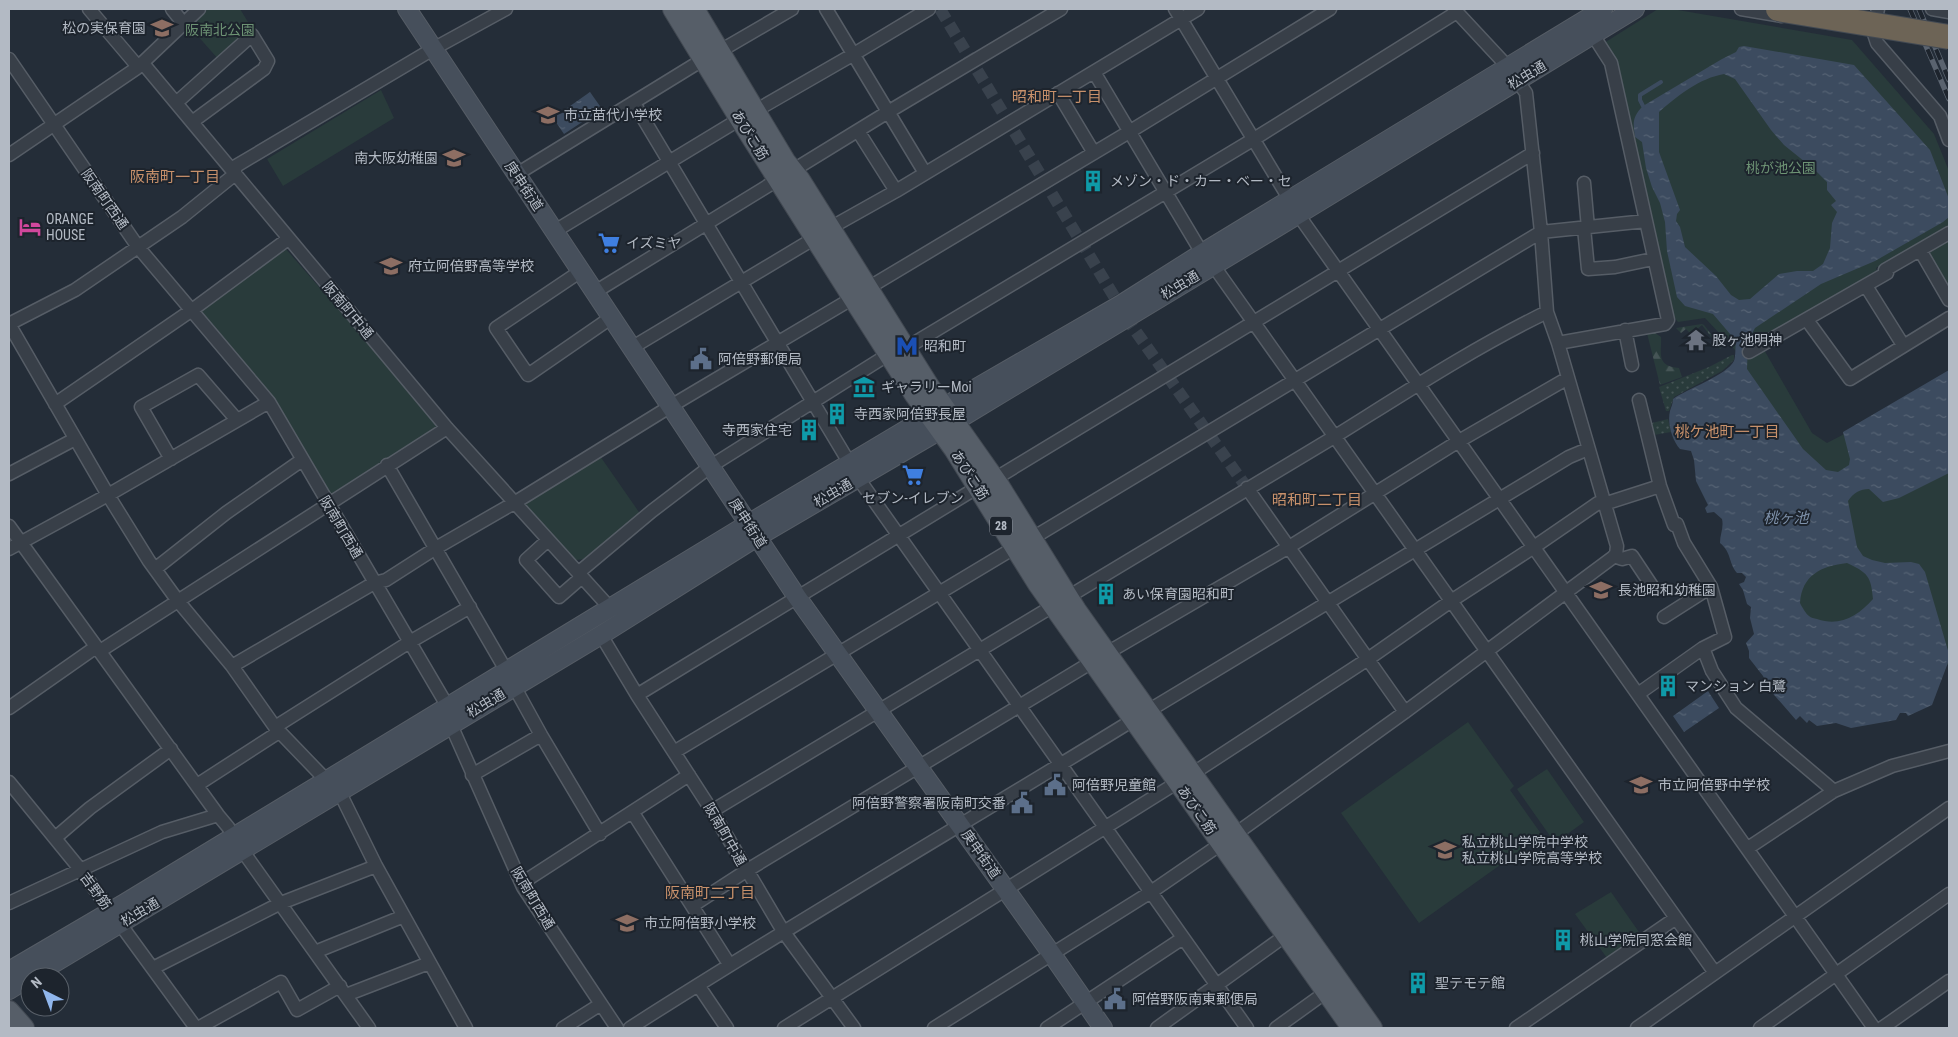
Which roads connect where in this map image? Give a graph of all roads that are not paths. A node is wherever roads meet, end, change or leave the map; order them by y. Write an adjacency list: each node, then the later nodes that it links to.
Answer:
1 (89, 9): 33 (street, 阪南町中通)
2 (172, 9): 25 (street)
3 (199, 9): 25 (street)
4 (407, 9): 29 (street, 庚申街道)
5 (506, 9): 29 (street)
6 (674, 9): 31 (main road, あびこ筋 / 28)
7 (694, 9): 31 (main road, あびこ筋 / 28)
8 (792, 9): 31 (street)
9 (826, 9): 30 (street)
10 (929, 9): 30 (street)
11 (1061, 9): 41 (street)
12 (1198, 9): 22 (street)
13 (1330, 9): 36 (street)
14 (1603, 9): 34 (street, 松虫通)
15 (1635, 9): 26 (street, 松虫通)
16 (1742, 9): 23 (street)
17 (1778, 9): 27 (highway, bridge)
18 (1878, 9): 23 (street)
19 (1932, 9): 21 (street)
20 (1456, 10): 34 (street); 47 (street)
21 (1949, 12)
22 (1178, 14): 35 (street); 36 (street)
23 (1872, 20): 24 (highway); 28 (street); 48 (street)
24 (1949, 22)
25 (183, 23): 33 (street)
26 (1593, 35): 37 (street, 松虫通); 61 (street)
27 (1949, 37)
28 (1949, 45)
29 (434, 49): 54 (street, 庚申街道); 55 (street)
30 (854, 54): 41 (street); 42 (street)
31 (712, 55): 40 (street); 42 (main road, あびこ筋 / 28)
32 (9, 59): 44 (street, 阪南町西通)
33 (139, 64): 39 (street, 阪南町中通); 44 (street)
34 (1508, 67): 37 (street); 60 (street, 松虫通)
35 (1094, 72): 38 (street); 46 (street)
36 (1218, 79): 46 (street); 47 (street)
37 (1518, 81): 49 (street); 60 (street, 松虫通)
38 (1058, 93): 50 (street); 53 (street)
39 (176, 103): 43 (street, 阪南町中通); 43 (street)
40 (634, 104): 52 (street); 54 (street)
41 (888, 112): 45 (street); 53 (street)
42 (748, 115): 52 (street); 56 (main road, あびこ筋 / 28)
43 (192, 122): 55 (street, 阪南町中通)
44 (54, 125): 51 (street); 69 (street, 阪南町西通)
45 (858, 130): 56 (street); 58 (street)
46 (1129, 132): 50 (street); 59 (street)
47 (1254, 139): 59 (street); 60 (street)
48 (1949, 140)
49 (1533, 153): 65 (street); 74 (street)
50 (1094, 154): 78 (street)
51 (9, 155)
52 (669, 162): 62 (street); 64 (street)
53 (925, 173): 58 (street)
54 (517, 174): 64 (street, 庚申街道)
55 (234, 175): 68 (street, 阪南町中通); 69 (street)
56 (785, 175): 62 (street); 66 (main road, あびこ筋 / 28)
57 (1584, 183): 63 (street)
58 (896, 191): 66 (street)
59 (1165, 193): 71 (street); 93 (street)
60 (1294, 207): 71 (street, 松虫通); 74 (street)
61 (1646, 221): 63 (street); 72 (street)
62 (706, 224): 75 (street); 77 (street)
63 (1586, 228): 65 (street); 72 (street)
64 (555, 231): 73 (street, 庚申街道)
65 (1541, 232): 81 (street); 87 (street)
66 (823, 233): 75 (street); 78 (main road, あびこ筋 / 28)
67 (1949, 233): 70 (street)
68 (288, 239): 80 (street); 106 (street, 阪南町中通)
69 (138, 247): 80 (street, 阪南町西通); 86 (street)
70 (1920, 250): 76 (street); 79 (street)
71 (1207, 259): 85 (street); 104 (street, 松虫通)
72 (1653, 259): 88 (street)
73 (580, 271): 77 (street, 庚申街道); 82 (street)
74 (1338, 272): 85 (street); 87 (street)
75 (741, 282): 89 (street); 92 (street)
76 (1866, 286): 84 (street); 91 (street)
77 (595, 292): 82 (street, 庚申街道)
78 (861, 293): 89 (street); 93 (main road, あびこ筋 / 28)
79 (1949, 300)
80 (192, 310): 100 (street, 阪南町西通); 102 (street)
81 (1547, 312): 90 (street); 98 (street)
82 (612, 317): 92 (street, 庚申街道)
83 (1949, 318): 91 (street)
84 (1807, 320): 91 (street); 94 (street)
85 (1253, 323): 97 (street); 117 (street)
86 (9, 324): 102 (street)
87 (1378, 329): 97 (street); 98 (street)
88 (1625, 330): 90 (street); 95 (street)
89 (777, 343): 101 (street); 103 (street)
90 (1558, 343): 96 (street)
91 (1904, 345)
92 (633, 347): 103 (street, 庚申街道)
93 (897, 351): 101 (street); 104 (main road, あびこ筋 / 28)
94 (1749, 352)
95 (1632, 365)
96 (1568, 378): 109 (street); 110 (street)
97 (1293, 380): 107 (street); 131 (street)
98 (1418, 384): 107 (street); 109 (street)
99 (1639, 400): 118 (street)
100 (269, 402): 105 (street); 112 (street, 阪南町西通)
101 (812, 403): 114 (street); 115 (street)
102 (55, 404): 108 (street)
103 (671, 406): 114 (street, 庚申街道); 123 (street)
104 (942, 418): 115 (street, 松虫通); 117 (main road, あびこ筋 / 28)
105 (237, 420): 111 (street); 111 (street)
106 (447, 428): 113 (street); 123 (street, 阪南町中通)
107 (1334, 437): 119 (street); 120 (street)
108 (75, 439): 116 (street); 121 (street)
109 (1459, 441): 120 (street); 122 (street)
110 (1588, 450): 122 (street); 125 (street)
111 (171, 458): 121 (street)
112 (302, 460): 124 (street, 阪南町西通); 138 (street)
113 (387, 466): 124 (street); 134 (street)
114 (711, 466): 127 (street, 庚申街道); 139 (street)
115 (854, 471): 127 (street, 松虫通); 128 (street)
116 (9, 474)
117 (986, 483): 128 (street); 131 (main road, あびこ筋 / 28)
118 (1660, 486): 125 (street); 142 (street)
119 (1248, 488): 132 (street); 148 (street)
120 (1374, 494): 132 (street); 136 (street)
121 (108, 495): 130 (street); 138 (street)
122 (1499, 499): 133 (street); 136 (street)
123 (514, 502): 129 (street, 阪南町中通); 134 (street)
124 (327, 503): 140 (street, 阪南町西通); 147 (street)
125 (1604, 504): 133 (street); 137 (street)
126 (9, 526): 130 (street)
127 (753, 531): 145 (street, 庚申街道); 151 (street, 松虫通); 153 (street, 松虫通)
128 (898, 535): 144 (street); 145 (street)
129 (548, 540): 139 (street, 阪南町中通); 139 (street)
130 (20, 541): 135 (street); 156 (street)
131 (1023, 543): 144 (street); 148 (main road, あびこ筋 / 28)
132 (1289, 547): 149 (street); 160 (street)
133 (1534, 547): 143 (street); 146 (street)
134 (436, 548): 140 (street); 150 (street)
135 (9, 549)
136 (1415, 549): 146 (street); 149 (street)
137 (1614, 556): 141 (street); 143 (street)
138 (155, 569): 147 (street)
139 (580, 575): 151 (street, 阪南町中通)
140 (374, 583): 154 (street, 阪南町西通); 162 (street)
141 (1652, 586)
142 (1711, 587): 152 (street); 155 (street)
143 (1566, 592): 158 (street); 164 (street)
144 (939, 593): 157 (street); 159 (street)
145 (797, 597): 159 (street, 庚申街道); 165 (street)
146 (1451, 600): 158 (street); 161 (street)
147 (178, 601): 156 (street); 162 (street)
148 (1060, 601): 157 (street); 160 (main road, あびこ筋 / 28)
149 (1327, 602): 161 (street); 171 (street)
150 (470, 607): 154 (street); 163 (street)
151 (611, 609): 163 (street, 松虫通)
152 (1664, 617)
153 (602, 634): 163 (street, 松虫通); 165 (street, 阪南町中通)
154 (408, 643): 166 (street, 阪南町西通); 173 (street)
155 (1703, 648): 164 (street); 186 (street)
156 (98, 649): 168 (street); 175 (street)
157 (979, 649): 167 (street); 169 (street)
158 (1487, 650): 170 (street); 211 (street)
159 (838, 653): 169 (street, 庚申街道); 177 (street)
160 (1100, 658): 167 (street); 171 (main road, あびこ筋 / 28)
161 (1368, 659): 170 (street); 182 (street)
162 (232, 666): 173 (street)
163 (511, 679): 166 (street, 松虫通); 172 (street, 松虫通); 174 (street)
164 (1638, 694): 197 (street)
165 (638, 695): 177 (street, 阪南町中通)
166 (448, 707): 172 (street, 阪南町西通); 185 (street, 松虫通)
167 (1020, 707): 178 (street); 179 (street)
168 (9, 708)
169 (879, 711): 179 (street, 庚申街道); 188 (street)
170 (1405, 712): 195 (street)
171 (1141, 715): 178 (street); 182 (main road, あびこ筋 / 28)
172 (451, 725): 180 (street, 阪南町西通); 185 (street, 松虫通)
173 (277, 729): 184 (street); 185 (street)
174 (541, 735): 180 (street); 193 (street)
175 (171, 749): 184 (street); 194 (street)
176 (1949, 751): 186 (street)
177 (674, 752): 181 (street, 阪南町中通)
178 (1060, 764): 191 (street); 192 (street)
179 (919, 766): 191 (street, 庚申街道); 200 (street)
180 (472, 775): 201 (street, 阪南町西通)
181 (689, 775): 188 (street, 阪南町中通); 189 (street)
182 (1185, 778): 192 (street); 195 (main road, あびこ筋 / 28)
183 (9, 782): 194 (street, 吉野筋)
184 (197, 785): 190 (street)
185 (333, 786): 196 (street, 松虫通); 198 (street)
186 (1834, 791): 197 (street)
187 (1949, 808): 209 (street)
188 (712, 811): 200 (street, 阪南町中通)
189 (633, 813): 193 (street); 207 (street)
190 (218, 816): 196 (street); 199 (street)
191 (961, 826): 202 (street, 庚申街道); 212 (street)
192 (1105, 828): 202 (street); 203 (street)
193 (600, 834): 201 (street)
194 (55, 838): 199 (street, 吉野筋)
195 (1228, 839): 203 (street); 213 (main road, あびこ筋 / 28); 252 (main road, あびこ筋 / 28)
196 (238, 844): 206 (street); 210 (street, 松虫通)
197 (1748, 848): 209 (street)
198 (376, 866): 206 (street); 208 (street)
199 (80, 869): 205 (street); 210 (street, 吉野筋)
200 (746, 870): 207 (street); 212 (street, 阪南町中通)
201 (522, 883): 233 (street, 阪南町西通)
202 (1006, 890): 216 (street, 庚申街道); 231 (street)
203 (1151, 892): 214 (street); 216 (street)
204 (1949, 894): 223 (street)
205 (9, 903)
206 (281, 903): 215 (street); 220 (street)
207 (692, 906): 218 (street)
208 (404, 916): 215 (street); 217 (street)
209 (1796, 916): 222 (street); 223 (street)
210 (116, 917): 219 (street, 松虫通); 220 (street, 吉野筋); 221 (street, 松虫通)
211 (1676, 918): 222 (street); 253 (street)
212 (783, 931): 218 (street); 231 (street, 阪南町中通)
213 (1286, 935): 227 (street); 230 (main road, あびこ筋 / 28)
214 (1183, 938): 227 (street); 232 (street)
215 (315, 952): 229 (street)
216 (1051, 953): 232 (street, 庚申街道); 245 (street)
217 (429, 963): 229 (street); 238 (street)
218 (729, 964): 226 (street)
219 (44, 967)
220 (153, 968): 237 (street, 吉野筋)
221 (9, 971)
222 (1715, 973): 254 (street)
223 (1836, 974): 255 (street); 256 (street)
224 (1949, 981): 257 (street)
225 (20, 983): 228 (street, 松虫通)
226 (698, 985): 241 (street); 242 (street)
227 (1217, 985): 248 (street); 249 (street)
228 (9, 990)
229 (343, 990): 235 (street); 237 (street)
230 (1326, 992): 250 (street); 251 (main road, あびこ筋 / 28)
231 (833, 998): 243 (street); 244 (street, 阪南町中通)
232 (1085, 1002): 246 (street); 247 (street, 庚申街道)
233 (601, 1004): 239 (street); 240 (street, 阪南町西通)
234 (9, 1011): 236 (main road)
235 (364, 1027)
236 (24, 1028)
237 (197, 1028)
238 (466, 1028)
239 (563, 1028)
240 (617, 1028)
241 (630, 1028)
242 (728, 1028)
243 (784, 1028)
244 (854, 1028)
245 (934, 1028)
246 (1047, 1028)
247 (1102, 1028)
248 (1157, 1028)
249 (1247, 1028)
250 (1276, 1028)
251 (1352, 1028)
252 (1372, 1028)
253 (1516, 1028)
254 (1637, 1028)
255 (1760, 1028)
256 (1874, 1028)
257 (1882, 1028)

